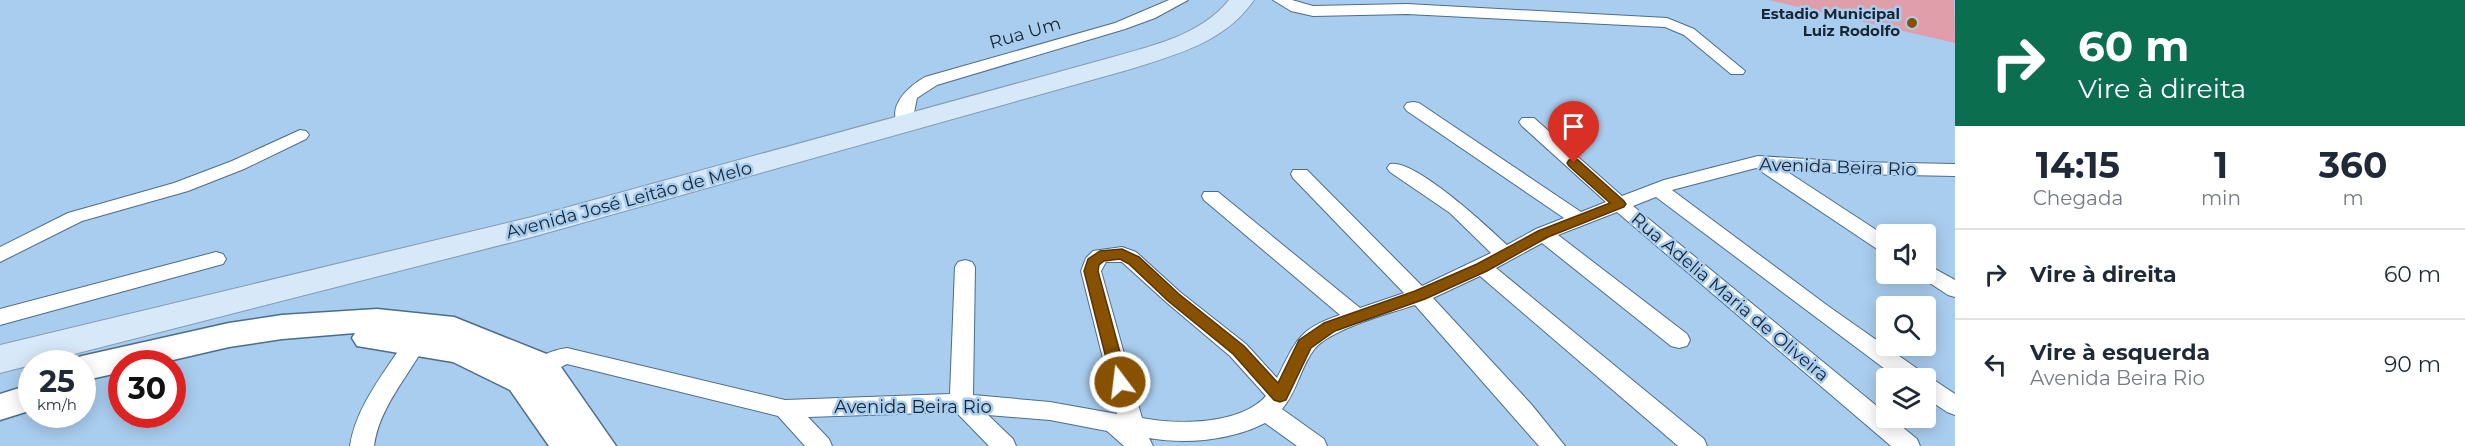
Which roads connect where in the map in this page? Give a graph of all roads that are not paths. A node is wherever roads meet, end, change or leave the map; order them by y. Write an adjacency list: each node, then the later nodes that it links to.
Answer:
1 (1180, 0): 7 (street, Rua Um)
2 (1242, 0): 7 (main road, Avenida José Leitão de Melo)
3 (1280, 0): 4 (street)
4 (1737, 71)
5 (1413, 107): 16 (street)
6 (1528, 122): 15 (street, Rua Adelia Maria de Oliveira)
7 (905, 123): 32 (main road, Avenida José Leitão de Melo)
8 (300, 135): 20 (street)
9 (1758, 162): 11 (street, Avenida Beira Rio); 13 (street, Avenida Beira Rio); 18 (street)
10 (1396, 168): 19 (street)
11 (1955, 170)
12 (1300, 174): 26 (street)
13 (1658, 189): 15 (street, Avenida Beira Rio); 35 (street)
14 (1211, 196): 28 (street)
15 (1619, 204): 16 (street, Avenida Beira Rio); 55 (street, Rua Adelia Maria de Oliveira)
16 (1580, 220): 17 (street, Avenida Beira Rio)
17 (1543, 234): 19 (street, Avenida Beira Rio); 29 (street)
18 (1876, 239)
19 (1504, 254): 23 (street, Avenida Beira Rio)
20 (0, 255)
21 (216, 259): 27 (street)
22 (965, 267): 41 (street)
23 (1482, 267): 26 (street, Avenida Beira Rio); 54 (street)
24 (1936, 278): 25 (street)
25 (1955, 290)
26 (1420, 295): 28 (street, Avenida Beira Rio); 53 (street)
27 (0, 317)
28 (1356, 317): 42 (street, Avenida Beira Rio)
29 (1679, 340)
30 (466, 343): 31 (street); 34 (street); 36 (street)
31 (414, 345): 33 (street); 47 (street)
32 (0, 359)
33 (186, 360)
34 (96, 366)
35 (1900, 368)
36 (532, 374): 45 (street, Avenida Beira Rio); 48 (street); 49 (street)
37 (18, 384): 38 (street)
38 (0, 388)
39 (1936, 393): 43 (street)
40 (18, 402): 44 (street)
41 (962, 403): 45 (street, Avenida Beira Rio); 46 (street, Avenida Beira Rio); 51 (street)
42 (1274, 403): 46 (street, Avenida Beira Rio); 46 (street); 52 (street)
43 (1955, 406)
44 (0, 407)
45 (785, 409): 50 (street)
46 (1129, 431)
47 (362, 446)
48 (569, 446)
49 (598, 446)
50 (820, 446)
51 (1004, 446)
52 (1315, 446)
53 (1553, 446)
54 (1695, 446)
55 (1908, 446)

